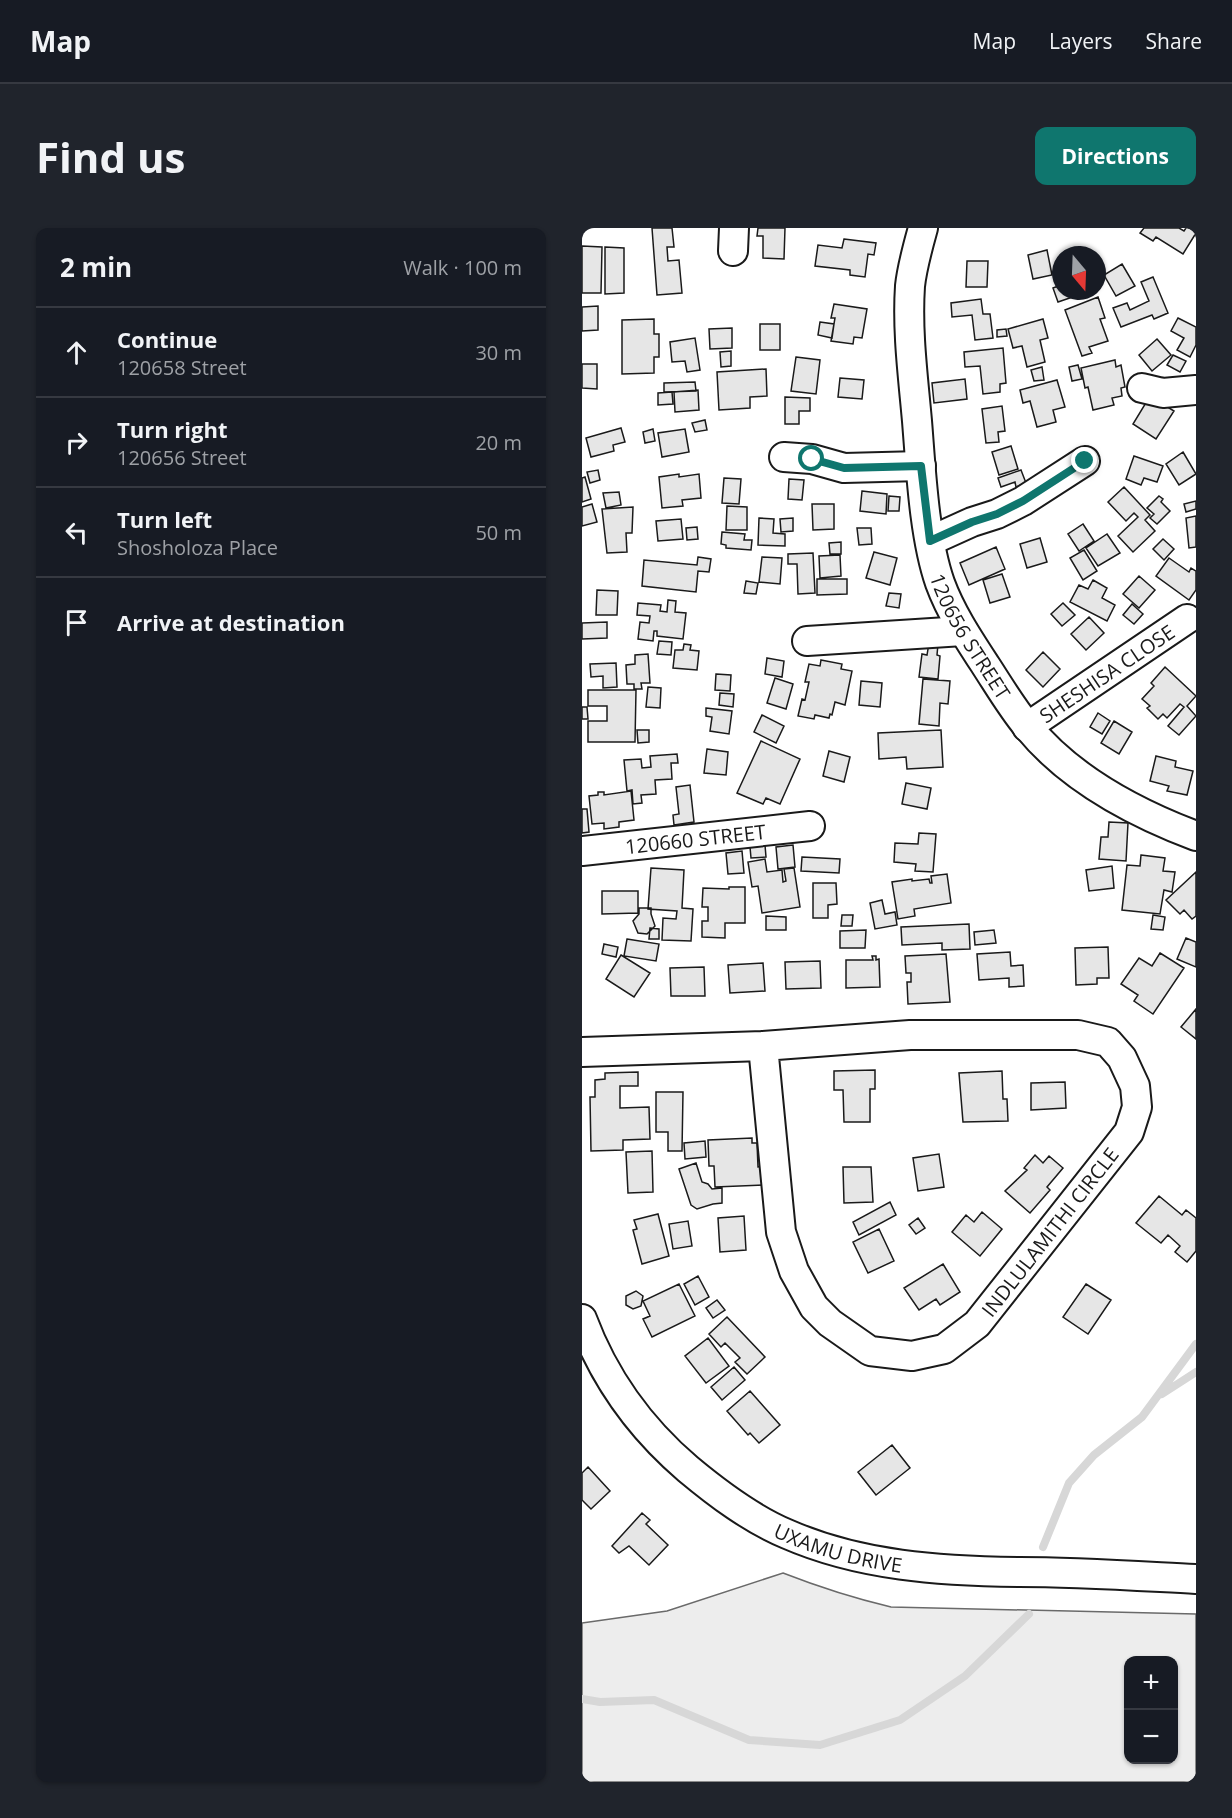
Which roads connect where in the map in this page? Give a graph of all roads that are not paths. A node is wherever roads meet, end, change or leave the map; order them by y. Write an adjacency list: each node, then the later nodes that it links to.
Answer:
1 (923, 228): 6 (street, 120656 STREET)
2 (1142, 388): 3 (street)
3 (1196, 390)
4 (784, 457): 6 (street)
5 (1085, 461): 7 (street)
6 (921, 466): 7 (street, 120656 STREET)
7 (930, 541): 9 (street, 120656 STREET)
8 (1187, 619): 11 (street, SHESHISA CLOSE)
9 (963, 631): 10 (street); 11 (street, 120656 STREET)
10 (807, 640)
11 (1027, 727): 13 (street, 120656 STREET)
12 (810, 826): 14 (street, 120660 STREET)
13 (1196, 836)
14 (582, 851)
15 (763, 1046): 15 (street, INDLULAMITHI CIRCLE); 16 (street, INDLULAMITHI CIRCLE)
16 (582, 1052)
17 (582, 1319): 18 (street, UXAMU DRIVE)
18 (1196, 1579)

